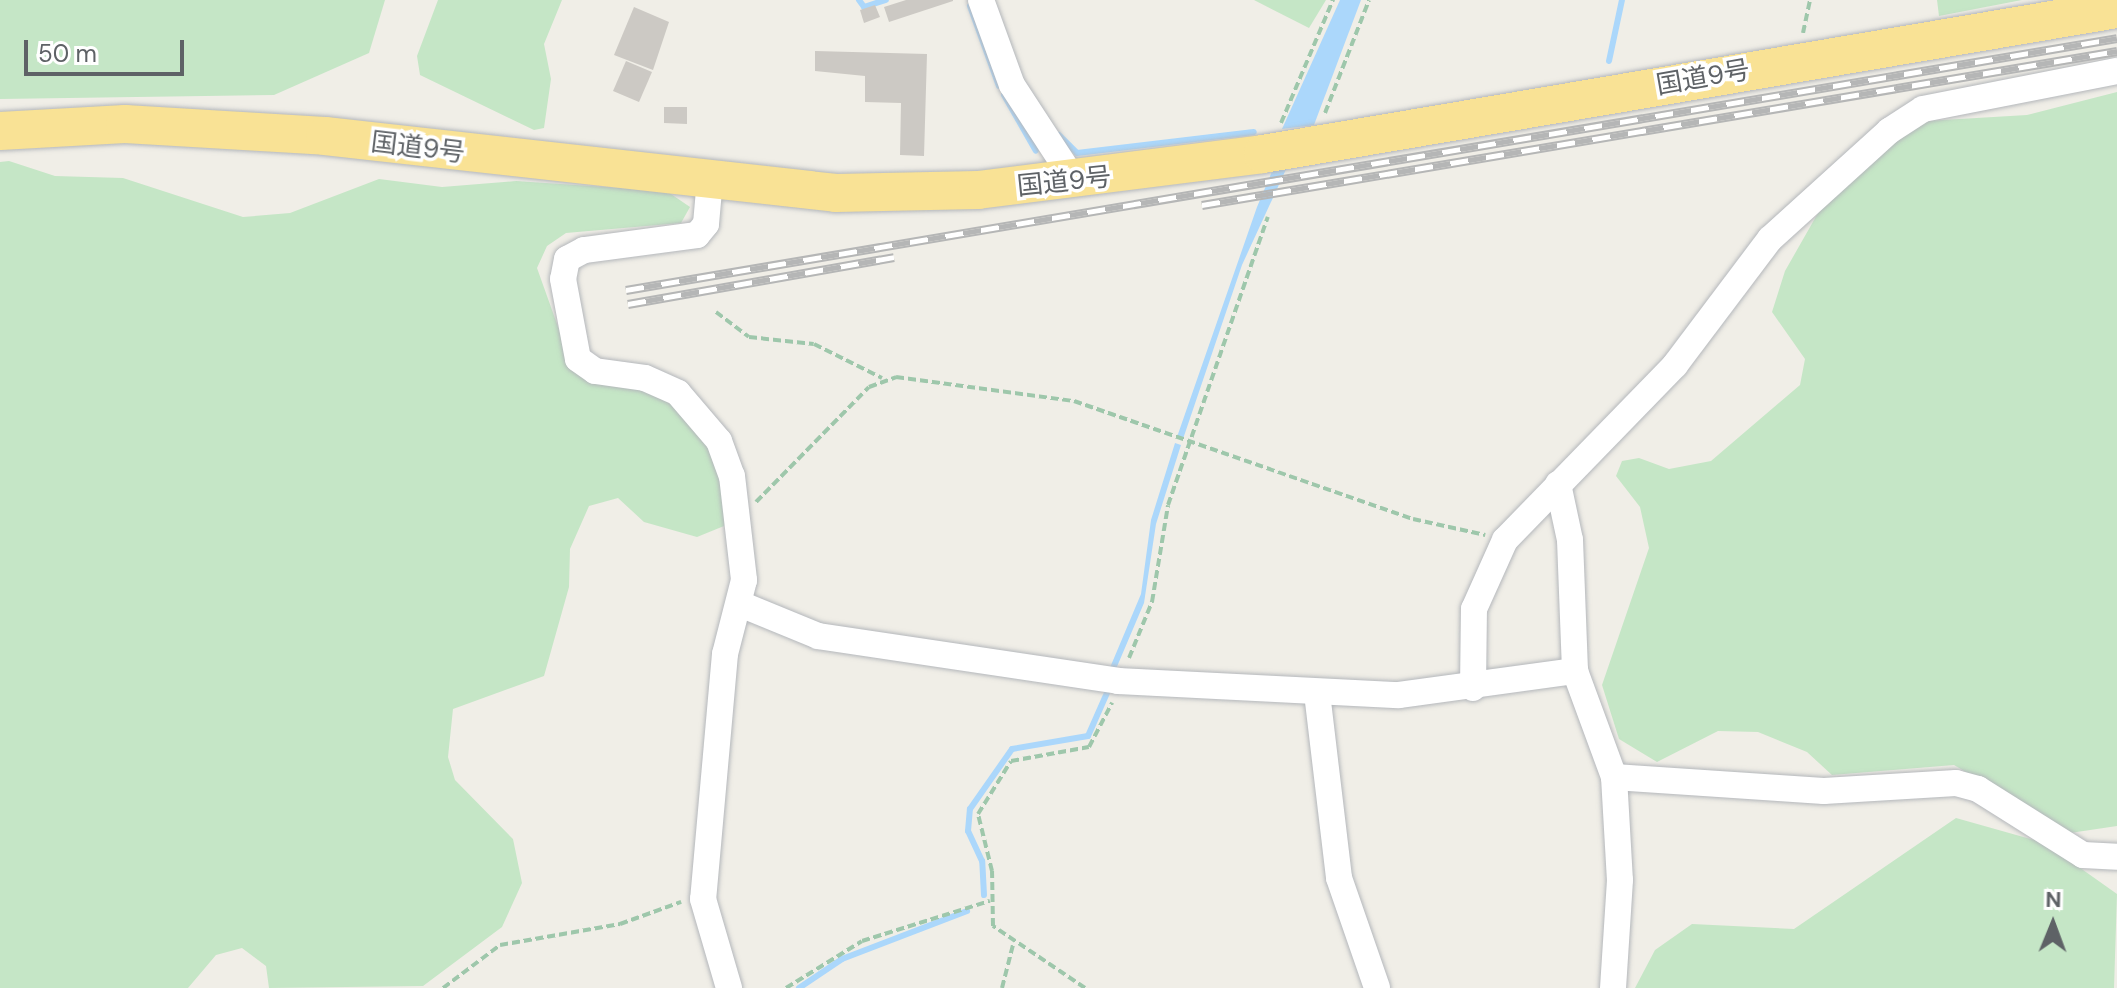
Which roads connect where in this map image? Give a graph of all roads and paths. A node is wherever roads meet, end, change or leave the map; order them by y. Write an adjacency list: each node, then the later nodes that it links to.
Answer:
1 (981, 0): 13 (street)
2 (1333, 0): 11 (path)
3 (1369, 0): 10 (path)
4 (1810, 0): 7 (path)
5 (2074, 9): 6 (highway, 国道9号); 10 (highway, 国道9号)
6 (2117, 9)
7 (1802, 34)
8 (2117, 71): 18 (street)
9 (0, 131): 12 (highway, 国道9号)
10 (1313, 145): 11 (highway, 国道9号)
11 (1263, 154): 13 (highway, 国道9号)
12 (710, 179): 13 (highway, 国道9号); 19 (street)
13 (1076, 183)
14 (1268, 217): 17 (path)
15 (716, 312): 16 (path)
16 (882, 378): 17 (path); 19 (path)
17 (1189, 443): 20 (path); 22 (path)
18 (1558, 484): 20 (street); 23 (street)
19 (739, 509): 21 (street)
20 (1505, 540): 24 (street)
21 (740, 604): 25 (street); 29 (street)
22 (1125, 670)
23 (1575, 671): 24 (street); 27 (street)
24 (1473, 688): 25 (street)
25 (1317, 693): 37 (street)
26 (1116, 695): 30 (path)
27 (1614, 777): 28 (street); 38 (street)
28 (2117, 857)
29 (703, 899): 32 (path); 33 (street)
30 (990, 901): 31 (path); 34 (path)
31 (1013, 944): 35 (path); 36 (path)
32 (443, 988)
33 (729, 988)
34 (786, 988)
35 (1002, 988)
36 (1085, 988)
37 (1377, 988)
38 (1613, 988)

